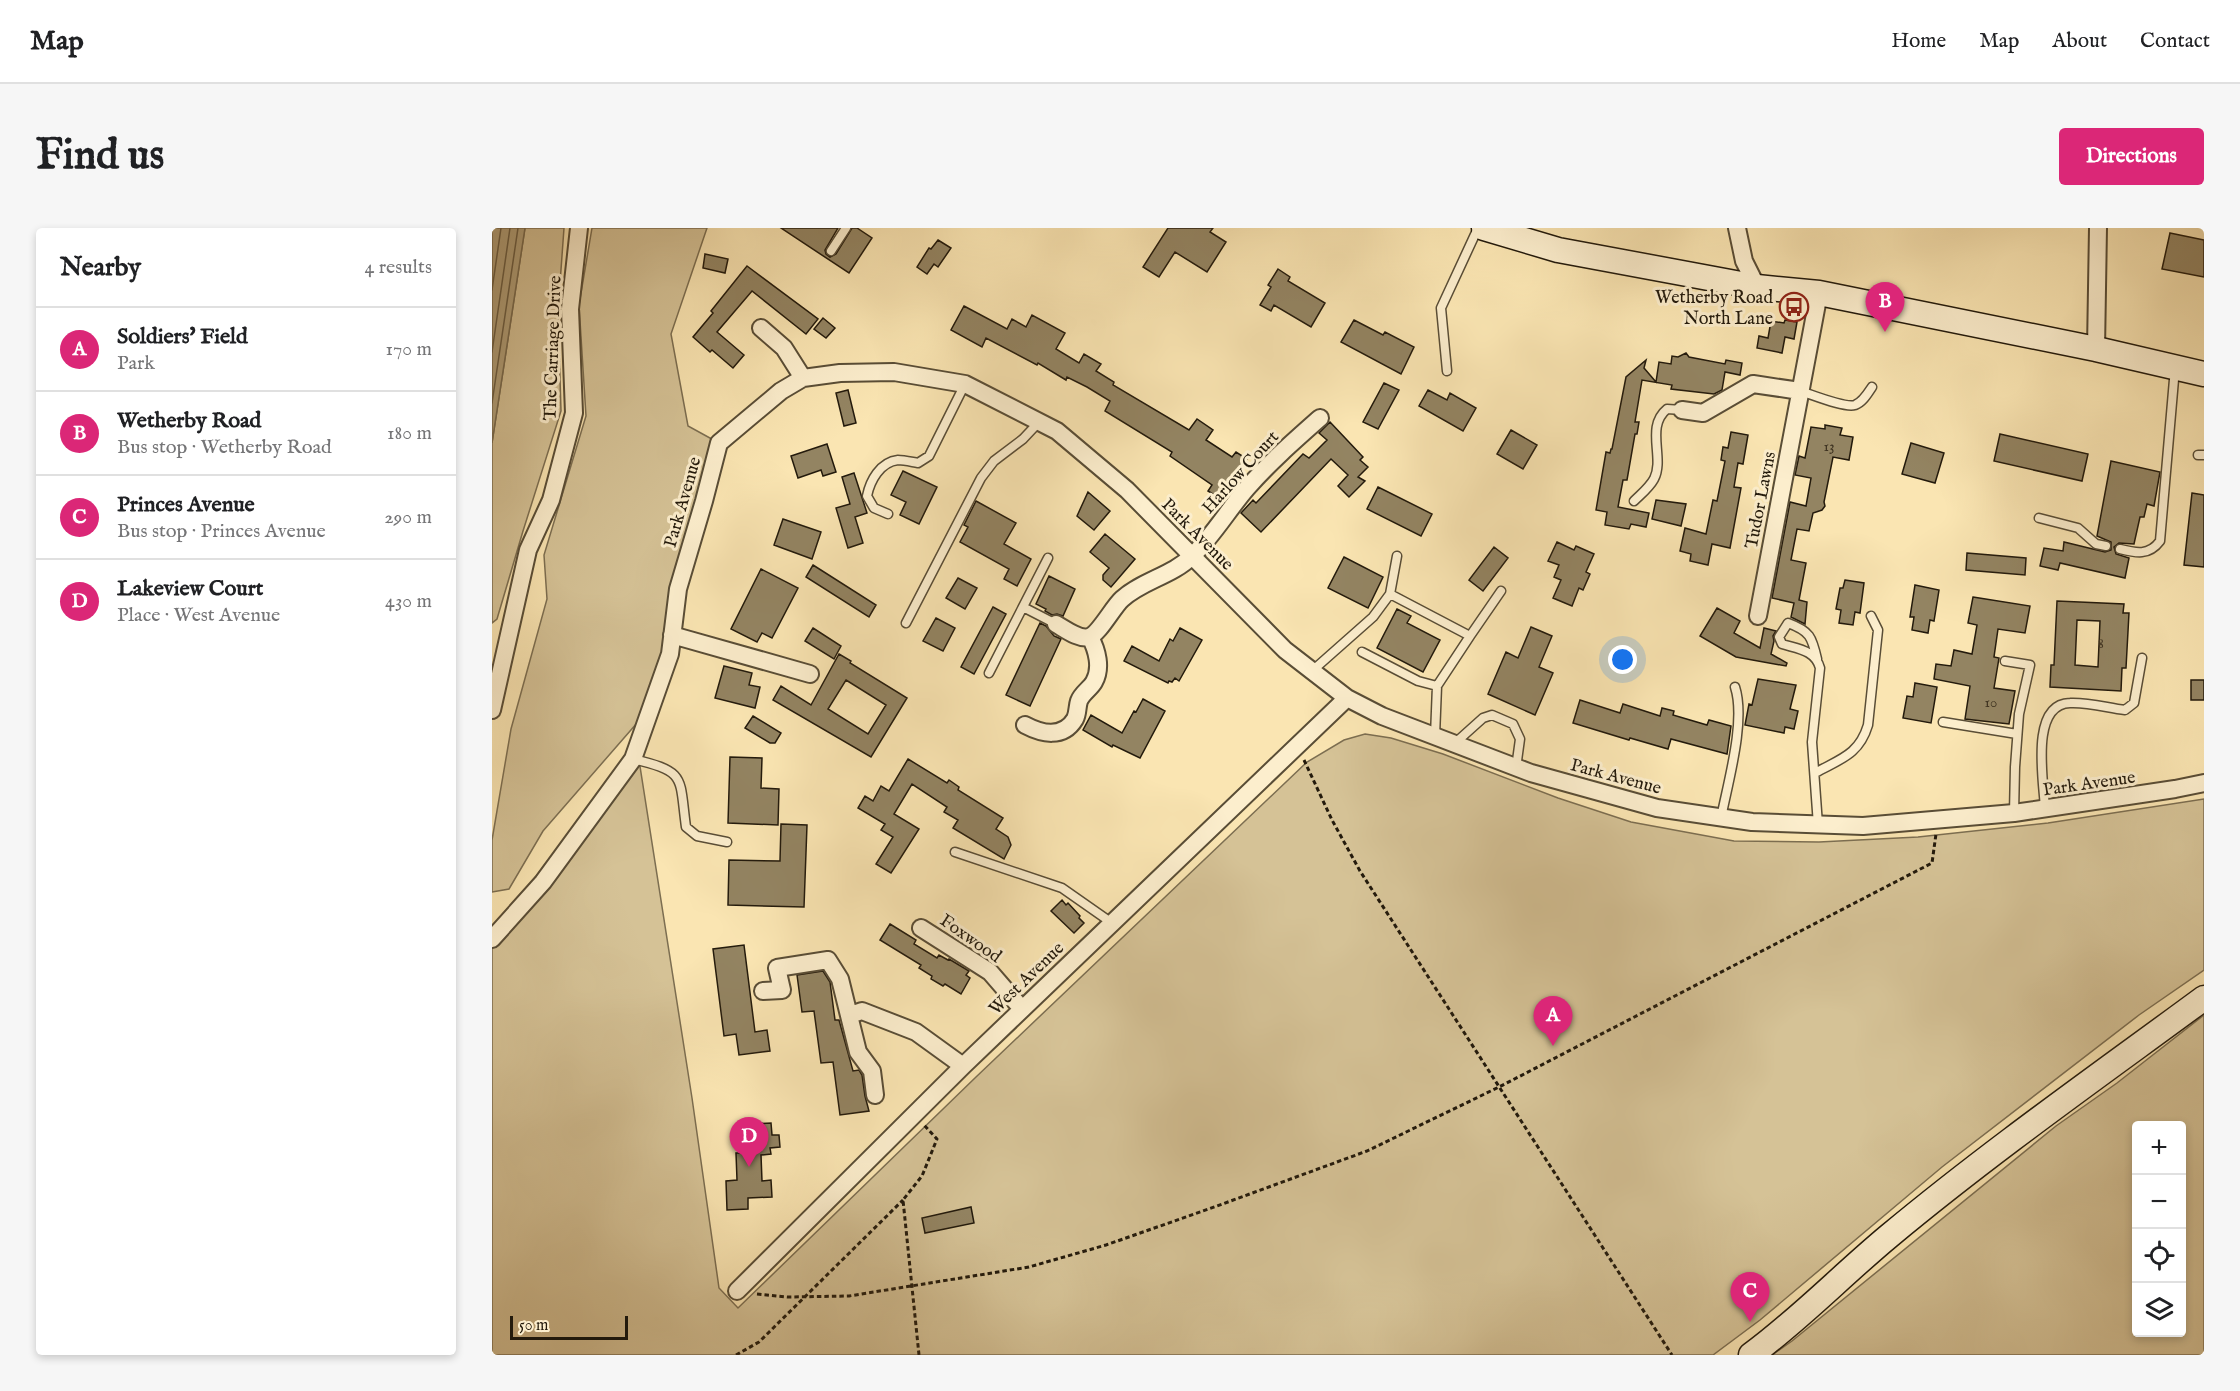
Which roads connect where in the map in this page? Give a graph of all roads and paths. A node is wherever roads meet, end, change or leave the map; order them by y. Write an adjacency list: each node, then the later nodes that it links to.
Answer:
1 (579, 228): 50 (street, The Carriage Drive)
2 (846, 228): 7 (lane)
3 (1478, 228): 13 (lane)
4 (1484, 228): 8 (street)
5 (1737, 228): 8 (street)
6 (2098, 228): 11 (street)
7 (831, 251)
8 (1758, 287): 9 (street)
9 (1819, 293): 11 (street); 18 (street, Tudor Lawns)
10 (761, 328): 15 (street)
11 (2096, 349): 12 (street)
12 (2175, 368): 14 (street); 26 (lane)
13 (1447, 371)
14 (2204, 374)
15 (803, 378): 16 (street, Park Avenue); 37 (street, Park Avenue)
16 (965, 384): 21 (street, Park Avenue); 23 (lane)
17 (1872, 387): 18 (lane)
18 (1800, 391): 19 (street); 33 (street, Tudor Lawns)
19 (1682, 410): 22 (lane)
20 (1320, 418): 27 (street, Harlow Court)
21 (1039, 422): 27 (street, Park Avenue); 35 (lane)
22 (1634, 501)
23 (888, 514)
24 (2039, 518): 25 (lane)
25 (2106, 546)
26 (2120, 549)
27 (1192, 556): 39 (street, Harlow Court); 44 (street, Park Avenue)
28 (1397, 556): 31 (lane)
29 (1048, 558): 32 (lane)
30 (1501, 591): 38 (lane)
31 (1390, 594): 38 (lane); 44 (lane)
32 (1023, 607): 36 (lane); 45 (lane)
33 (1758, 616)
34 (1871, 616): 59 (lane)
35 (906, 623)
36 (1056, 624): 39 (street)
37 (672, 635): 46 (street); 57 (street, Park Avenue)
38 (1470, 636): 47 (lane)
39 (1090, 637): 52 (street)
40 (1362, 652): 47 (lane)
41 (2142, 658): 61 (lane)
42 (1817, 659): 42 (lane); 59 (lane)
43 (2005, 661): 53 (lane)
44 (1312, 671): 49 (street, Park Avenue)
45 (989, 673)
46 (810, 674)
47 (1437, 686): 54 (lane)
48 (1735, 687): 63 (lane)
49 (1347, 698): 54 (street, Park Avenue); 56 (street, West Avenue)
50 (492, 710)
51 (1943, 722): 53 (lane)
52 (1025, 725)
53 (2017, 734): 62 (lane)
54 (1435, 736): 55 (street, Park Avenue)
55 (1454, 744): 58 (street, Park Avenue); 58 (lane)
56 (1298, 745): 68 (street, West Avenue); 76 (path)
57 (633, 759): 66 (lane); 70 (street, Park Avenue)
58 (1516, 768): 63 (street, Park Avenue)
59 (1815, 773): 65 (lane)
60 (2204, 783): 61 (street, Park Avenue)
61 (2045, 809): 62 (street, Park Avenue)
62 (2014, 813): 64 (street, Park Avenue)
63 (1721, 818): 65 (street, Park Avenue)
64 (1938, 820): 65 (street, Park Avenue); 76 (path)
65 (1818, 825)
66 (727, 842)
67 (955, 852): 68 (lane)
68 (1112, 923): 73 (street, West Avenue)
69 (921, 928): 73 (street, Foxwood)
70 (492, 939)
71 (763, 991): 74 (street)
72 (2204, 998): 86 (street)
73 (1022, 1009): 75 (street, West Avenue)
74 (850, 1015): 75 (street); 77 (street)
75 (963, 1066): 78 (street, West Avenue)
76 (1499, 1087): 80 (path); 85 (path)
77 (875, 1095)
78 (914, 1115): 79 (path); 81 (street, West Avenue)
79 (903, 1200): 80 (path); 82 (path)
80 (913, 1287): 82 (path); 84 (path)
81 (737, 1291): 82 (path)
82 (806, 1297): 83 (path)
83 (736, 1355)
84 (919, 1355)
85 (1671, 1355)
86 (1751, 1355)

